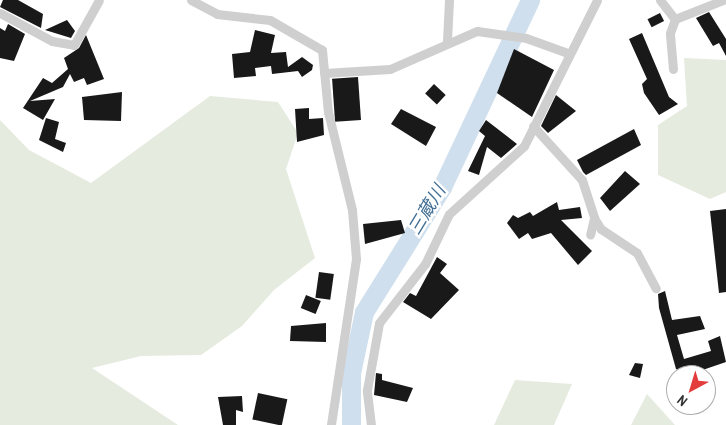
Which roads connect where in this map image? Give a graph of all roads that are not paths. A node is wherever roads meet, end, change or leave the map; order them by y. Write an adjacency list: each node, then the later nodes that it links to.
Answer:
1 (99, 0): 8 (street)
2 (191, 0): 7 (street)
3 (449, 0): 10 (street)
4 (597, 0): 11 (street)
5 (660, 0): 9 (street)
6 (723, 0): 9 (street)
7 (203, 4): 13 (street)
8 (0, 13)
9 (675, 19): 12 (street)
10 (447, 41): 11 (street); 13 (street)
11 (568, 53): 14 (street)
12 (673, 69)
13 (324, 73): 18 (street)
14 (533, 126): 15 (street); 19 (street)
15 (594, 218): 16 (street); 17 (street)
16 (590, 235)
17 (656, 288)
18 (331, 425)
19 (371, 425)

